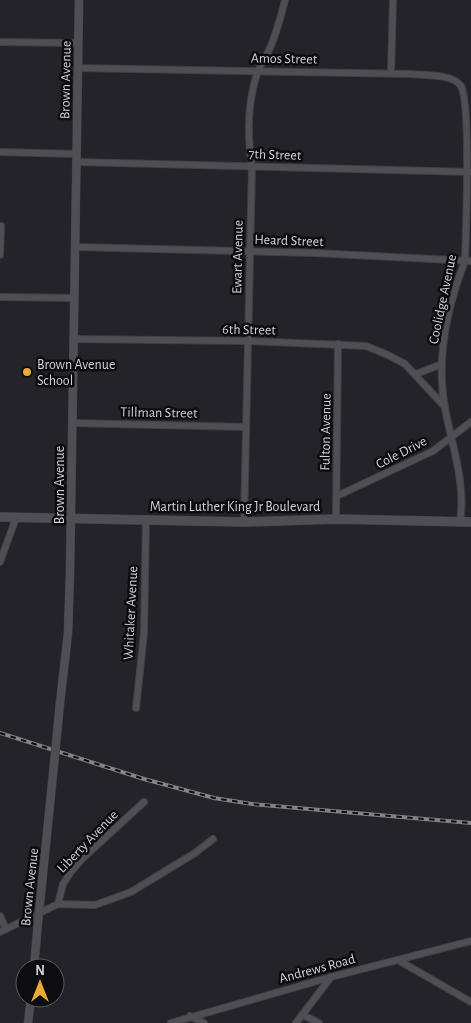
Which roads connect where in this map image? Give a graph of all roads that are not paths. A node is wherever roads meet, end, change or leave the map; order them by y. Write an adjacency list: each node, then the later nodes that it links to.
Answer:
1 (79, 0): 5 (street, Brown Avenue)
2 (285, 0): 7 (street, Ewart Avenue)
3 (393, 0): 8 (street)
4 (0, 42): 5 (street)
5 (78, 43): 6 (street, Brown Avenue)
6 (78, 68): 7 (street, Amos Street); 11 (street, Brown Avenue)
7 (258, 70): 8 (street, Amos Street); 13 (street, Ewart Avenue)
8 (391, 73): 9 (street, Amos Street)
9 (468, 109): 14 (street, Coolidge Avenue)
10 (0, 152): 11 (street)
11 (77, 154): 12 (street, Brown Avenue)
12 (78, 162): 13 (street, 7th Street); 16 (street, Brown Avenue)
13 (252, 166): 14 (street, 7th Street); 17 (street, Ewart Avenue)
14 (469, 172): 19 (street, Coolidge Avenue)
15 (0, 226): 18 (street)
16 (76, 247): 17 (street, Heard Street); 21 (street, Brown Avenue)
17 (250, 251): 19 (street, Heard Street); 23 (street, Ewart Avenue)
18 (0, 255)
19 (468, 261): 25 (street, Coolidge Avenue)
20 (0, 297): 21 (street)
21 (74, 298): 22 (street, Brown Avenue)
22 (73, 338): 23 (street, 6th Street); 29 (street, Brown Avenue)
23 (248, 341): 24 (street, 6th Street); 30 (street, Ewart Avenue)
24 (338, 344): 26 (street, 6th Street); 32 (street, Fulton Avenue)
25 (442, 364): 26 (street); 27 (street, Coolidge Avenue)
26 (416, 374): 27 (street, 6th Street)
27 (445, 407): 31 (street, Coolidge Avenue)
28 (471, 422): 31 (street, Cole Drive)
29 (72, 423): 30 (street, Tillman Street); 35 (street, Brown Avenue)
30 (246, 426): 38 (street, Ewart Avenue)
31 (452, 437): 32 (street, Cole Drive); 39 (street, Coolidge Avenue)
32 (337, 496): 36 (street, Fulton Avenue)
33 (0, 517): 34 (main road, Martin Luther King Jr Boulevard)
34 (16, 518): 35 (main road, Martin Luther King Jr Boulevard); 41 (street)
35 (71, 519): 37 (main road, Martin Luther King Jr Boulevard); 49 (street, Brown Avenue, bridge)
36 (336, 519): 38 (main road, Martin Luther King Jr Boulevard); 39 (main road, Martin Luther King Jr Boulevard)
37 (146, 520): 38 (main road, Martin Luther King Jr Boulevard); 42 (street, Whitaker Avenue)
38 (244, 522)
39 (460, 522): 40 (main road, Martin Luther King Jr Boulevard)
40 (471, 522)
41 (0, 562)
42 (136, 708)
43 (144, 802): 45 (street, Liberty Avenue)
44 (213, 839): 45 (street)
45 (58, 904): 47 (street)
46 (0, 916): 47 (street)
47 (3, 930)
48 (471, 941): 50 (street, Andrews Road)
49 (35, 958)
50 (398, 960): 51 (street, Andrews Road); 52 (street)
51 (331, 977): 54 (street); 55 (street, Andrews Road)
52 (471, 1002)
53 (30, 1008): 56 (street)
54 (303, 1015): 59 (street); 60 (street)
55 (190, 1016): 57 (street, Andrews Road); 58 (street)
56 (28, 1023)
57 (170, 1023)
58 (204, 1023)
59 (296, 1023)
60 (319, 1023)

